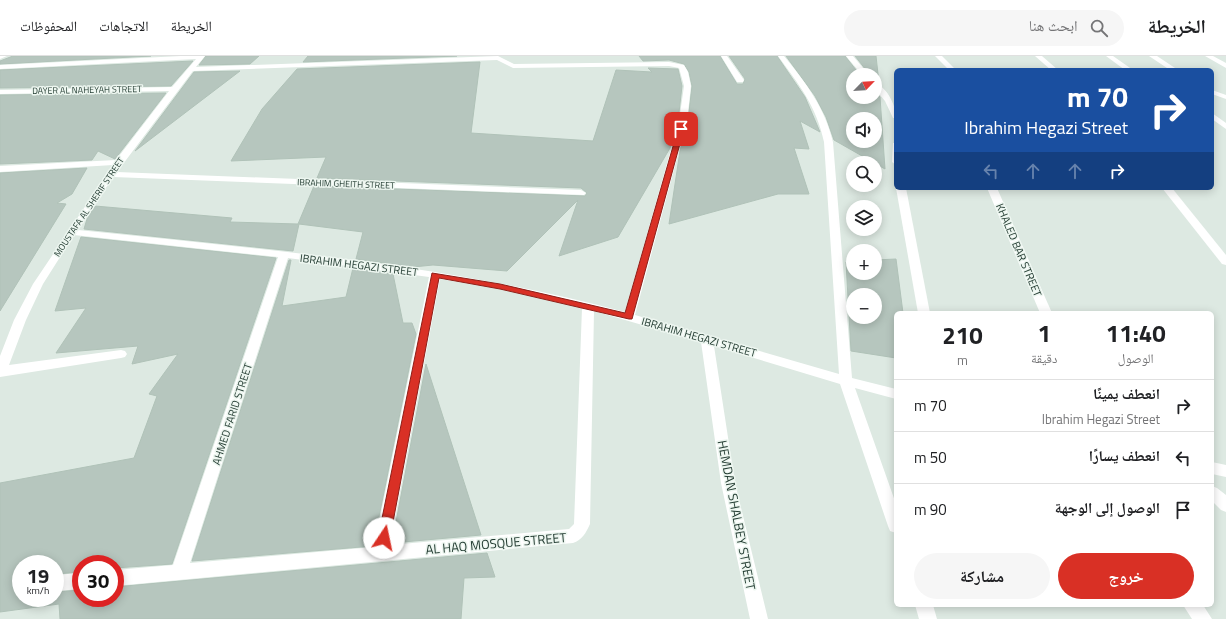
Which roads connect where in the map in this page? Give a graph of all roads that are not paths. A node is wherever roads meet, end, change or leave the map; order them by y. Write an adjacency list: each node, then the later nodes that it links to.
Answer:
1 (4, 56): 10 (street)
2 (724, 56): 20 (street)
3 (781, 56): 47 (street)
4 (849, 56): 14 (street)
5 (938, 56): 15 (street)
6 (1038, 56): 16 (street)
7 (1109, 56): 17 (street)
8 (1152, 56): 18 (street)
9 (1208, 56): 12 (street)
10 (0, 57)
11 (201, 57): 13 (street); 19 (street, MOUSTAFA AL SHERIF STREET)
12 (1226, 66)
13 (0, 67)
14 (860, 68)
15 (951, 68)
16 (1053, 68)
17 (1127, 68)
18 (1172, 68)
19 (192, 69): 21 (street, MOUSTAFA AL SHERIF STREET); 43 (street)
20 (740, 80)
21 (174, 89): 22 (street, DAYER AL NAHEYAH STREET); 29 (street, MOUSTAFA AL SHERIF STREET)
22 (0, 92)
23 (882, 93): 26 (street)
24 (1214, 93): 25 (street)
25 (1226, 97)
26 (894, 112)
27 (1214, 117): 28 (street)
28 (1226, 127)
29 (119, 162): 30 (street); 31 (street, MOUSTAFA AL SHERIF STREET)
30 (0, 170)
31 (111, 174): 35 (street, IBRAHIM GHEITH STREET); 36 (street, MOUSTAFA AL SHERIF STREET)
32 (901, 190): 41 (street)
33 (993, 190): 42 (street, KHALED BAR STREET)
34 (1169, 190): 38 (street)
35 (581, 193)
36 (72, 232): 37 (street, IBRAHIM HEGAZI STREET); 46 (street, MOUSTAFA AL SHERIF STREET)
37 (284, 256): 39 (street, IBRAHIM HEGAZI STREET); 55 (street, AHMED FARID STREET)
38 (1226, 262)
39 (435, 275): 40 (street, IBRAHIM HEGAZI STREET); 54 (street)
40 (588, 306): 43 (street, IBRAHIM HEGAZI STREET); 54 (street, AL HAQ MOSQUE STREET)
41 (924, 311)
42 (1045, 311)
43 (629, 317): 44 (street, IBRAHIM HEGAZI STREET)
44 (707, 339): 47 (street, IBRAHIM HEGAZI STREET); 59 (street, HEMDAN SHALBEY STREET)
45 (121, 354): 46 (street)
46 (0, 371)
47 (846, 381): 48 (street, IBRAHIM HEGAZI STREET); 53 (street)
48 (894, 393)
49 (1214, 468): 50 (street)
50 (1226, 471)
51 (1214, 494): 52 (street)
52 (1226, 505)
53 (894, 520)
54 (381, 553): 55 (street, AL HAQ MOSQUE STREET)
55 (179, 572): 56 (street, AL HAQ MOSQUE STREET)
56 (124, 577)
57 (925, 607): 60 (street)
58 (1194, 607): 61 (street)
59 (758, 619)
60 (928, 619)
61 (1203, 619)

